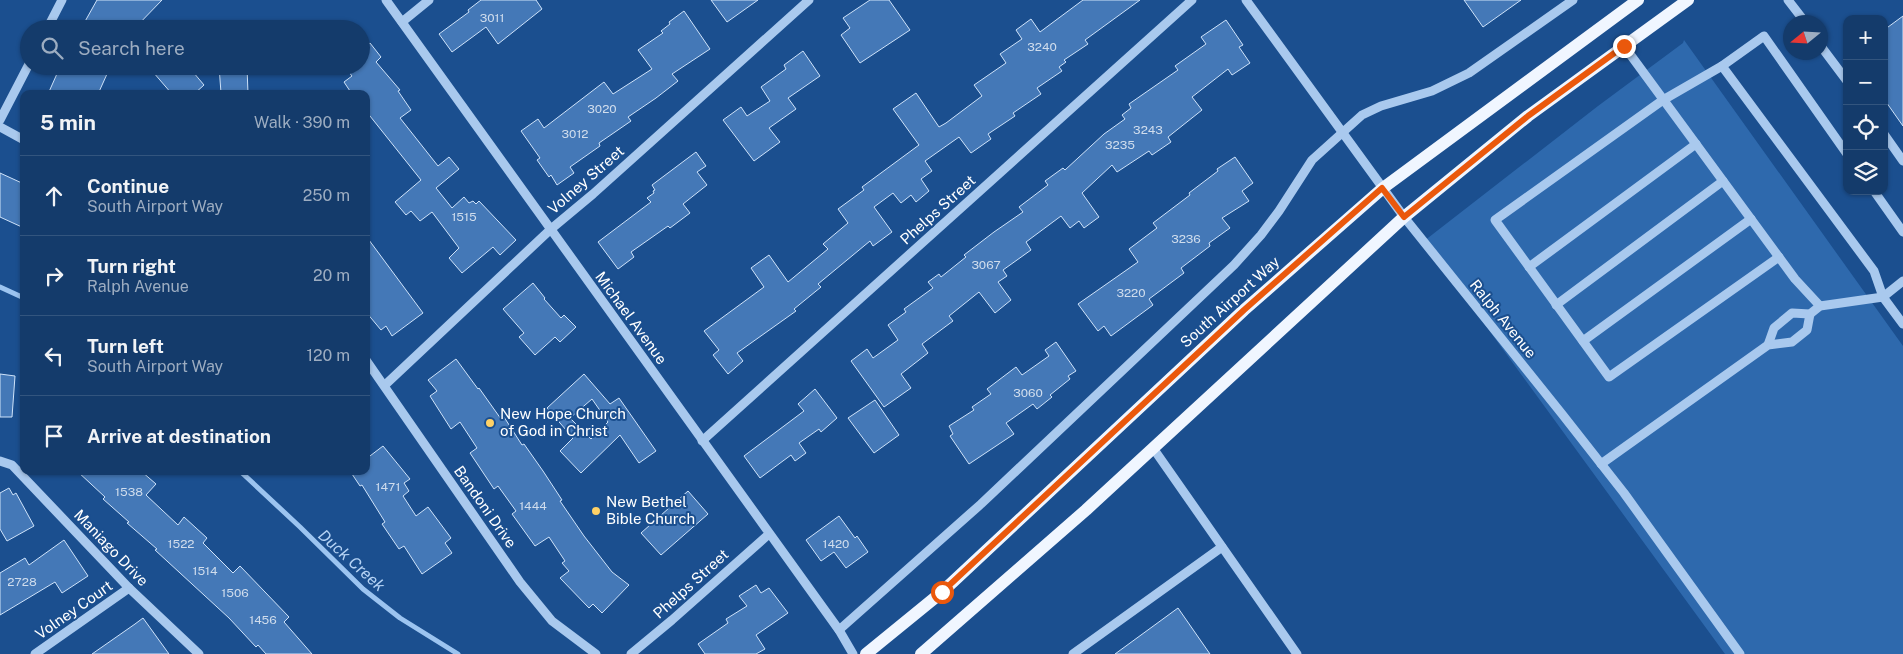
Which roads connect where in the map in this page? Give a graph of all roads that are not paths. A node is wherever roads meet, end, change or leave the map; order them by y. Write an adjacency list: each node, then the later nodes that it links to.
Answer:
1 (62, 0): 12 (street)
2 (386, 0): 13 (street, Michael Avenue)
3 (429, 0): 13 (street)
4 (809, 0): 33 (street, Volney Street)
5 (1192, 0): 47 (street, Phelps Street)
6 (1246, 0): 22 (street, Ralph Avenue)
7 (1573, 0): 22 (street)
8 (1638, 0): 29 (main road, South Airport Way)
9 (1688, 0): 14 (main road)
10 (1788, 0): 11 (street)
11 (1800, 15)
12 (52, 20)
13 (402, 22): 33 (street, Michael Avenue)
14 (1624, 46): 19 (street); 31 (main road)
15 (1828, 56): 18 (street)
16 (1722, 66): 19 (street); 26 (street); 38 (street)
17 (23, 75): 20 (street)
18 (1843, 76)
19 (1664, 100): 25 (street); 36 (street)
20 (0, 120)
21 (0, 127): 23 (street)
22 (1341, 132): 29 (street, Ralph Avenue); 56 (street)
23 (20, 138)
24 (1888, 140): 27 (street)
25 (1696, 144): 28 (street); 36 (street)
26 (1844, 150)
27 (1903, 161)
28 (1723, 181): 32 (street); 39 (street)
29 (1382, 188): 31 (street, Ralph Avenue); 62 (main road, South Airport Way)
30 (1877, 195): 34 (street)
31 (1404, 217): 48 (main road); 50 (street, Ralph Avenue)
32 (1751, 218): 35 (street); 43 (street)
33 (551, 229): 46 (street, Volney Street); 47 (street, Michael Avenue)
34 (1903, 232)
35 (1779, 257): 40 (street); 43 (street)
36 (1528, 267): 39 (street)
37 (1903, 282): 38 (street)
38 (1883, 297): 40 (street); 42 (street)
39 (1556, 305): 43 (street)
40 (1820, 306): 41 (street)
41 (1810, 314): 44 (street); 44 (street)
42 (1903, 324)
43 (1583, 341)
44 (1768, 345): 50 (street)
45 (370, 365): 46 (street, Bandoni Drive)
46 (385, 385): 59 (street, Bandoni Drive)
47 (702, 441): 53 (street, Michael Avenue)
48 (1153, 448): 54 (street); 63 (main road)
49 (2, 461): 51 (street, Maniago Drive)
50 (1601, 464): 66 (street, Ralph Avenue)
51 (20, 473)
52 (22, 475): 55 (street, Maniago Drive)
53 (769, 534): 56 (street, Michael Avenue); 60 (street, Phelps Street)
54 (1222, 547): 64 (street); 65 (street)
55 (129, 588): 57 (street, Volney Court); 58 (street, Maniago Drive)
56 (839, 630): 61 (street, Michael Avenue)
57 (35, 654)
58 (199, 654)
59 (596, 654)
60 (632, 654)
61 (853, 654)
62 (866, 654)
63 (922, 654)
64 (1073, 654)
65 (1297, 654)
66 (1740, 654)

